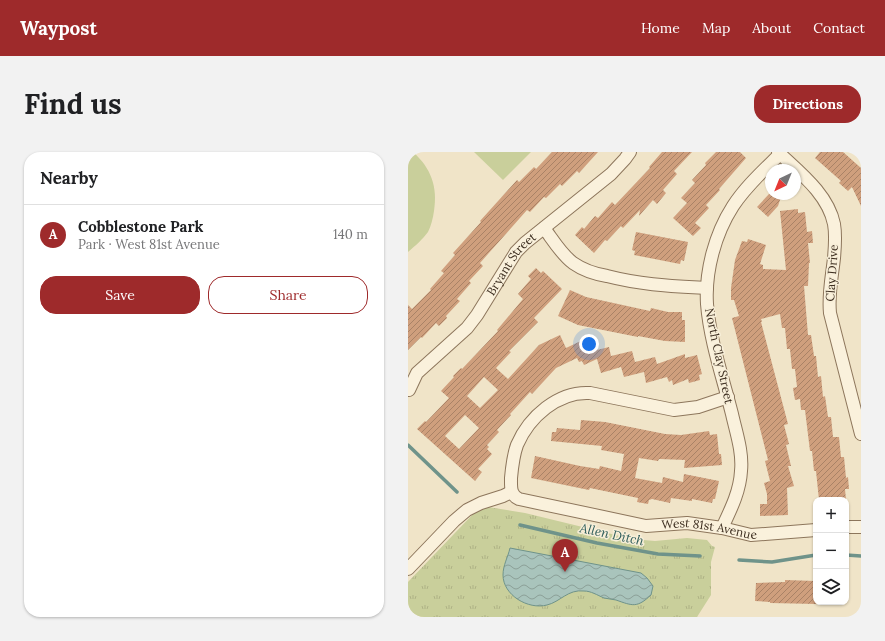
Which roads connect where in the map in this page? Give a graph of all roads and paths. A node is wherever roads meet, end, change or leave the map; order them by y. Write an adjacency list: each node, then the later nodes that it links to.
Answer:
1 (630, 152): 3 (street, Bryant Street)
2 (779, 153): 4 (street, North Clay Street); 7 (street, Clay Drive)
3 (544, 228): 4 (street); 5 (street, Bryant Street)
4 (707, 288): 6 (street, North Clay Street)
5 (408, 390)
6 (728, 397): 8 (street); 11 (street, North Clay Street)
7 (861, 434)
8 (511, 492): 11 (street, West 81st Avenue); 13 (street)
9 (849, 527): 10 (street)
10 (861, 527)
11 (722, 528): 12 (street, West 81st Avenue)
12 (813, 530)
13 (409, 566)

